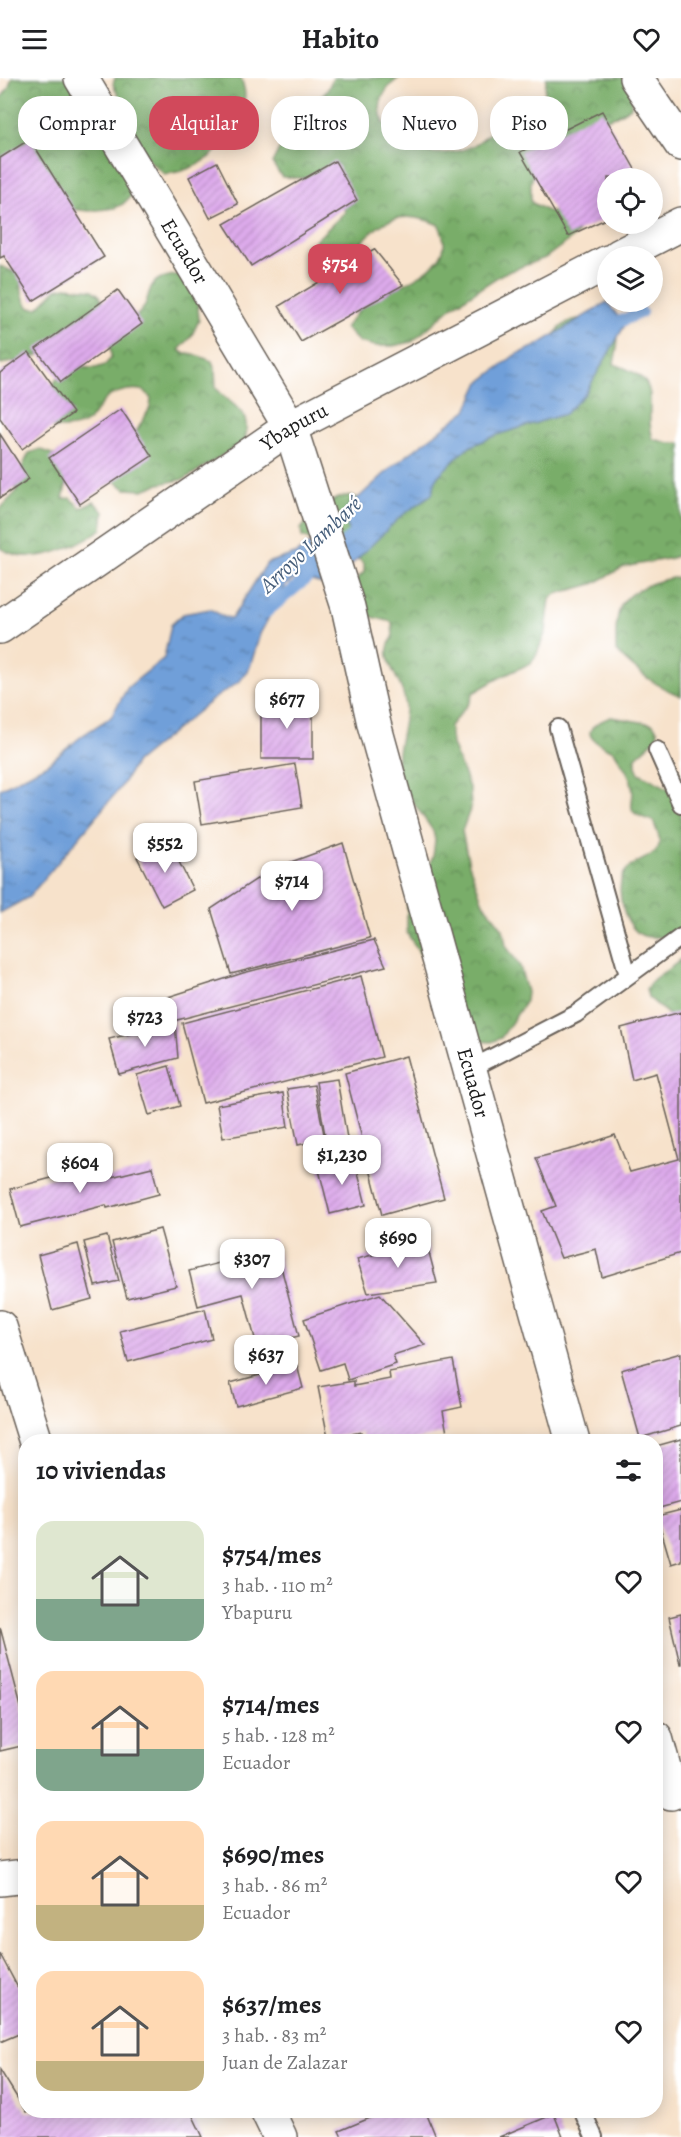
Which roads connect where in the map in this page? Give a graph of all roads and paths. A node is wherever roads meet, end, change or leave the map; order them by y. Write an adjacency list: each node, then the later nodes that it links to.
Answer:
1 (81, 78): 7 (street, Ecuador)
2 (636, 78): 3 (street)
3 (681, 144)
4 (681, 224): 5 (street)
5 (638, 246)
6 (597, 268): 7 (street, Ybapuru)
7 (290, 427): 8 (street, Ybapuru); 14 (street, Ecuador)
8 (0, 627)
9 (558, 728): 13 (lane)
10 (657, 750): 11 (lane)
11 (681, 804)
12 (681, 936): 13 (lane)
13 (628, 975): 14 (lane)
14 (470, 1069): 17 (street, Ecuador)
15 (0, 1327): 16 (street)
16 (33, 1434)
17 (571, 1434)
18 (663, 1768): 19 (street)
19 (669, 1793)
20 (18, 1877): 21 (street)
21 (0, 1879)
22 (271, 2118): 24 (street)
23 (586, 2118): 25 (lane)
24 (280, 2137)
25 (594, 2137)

